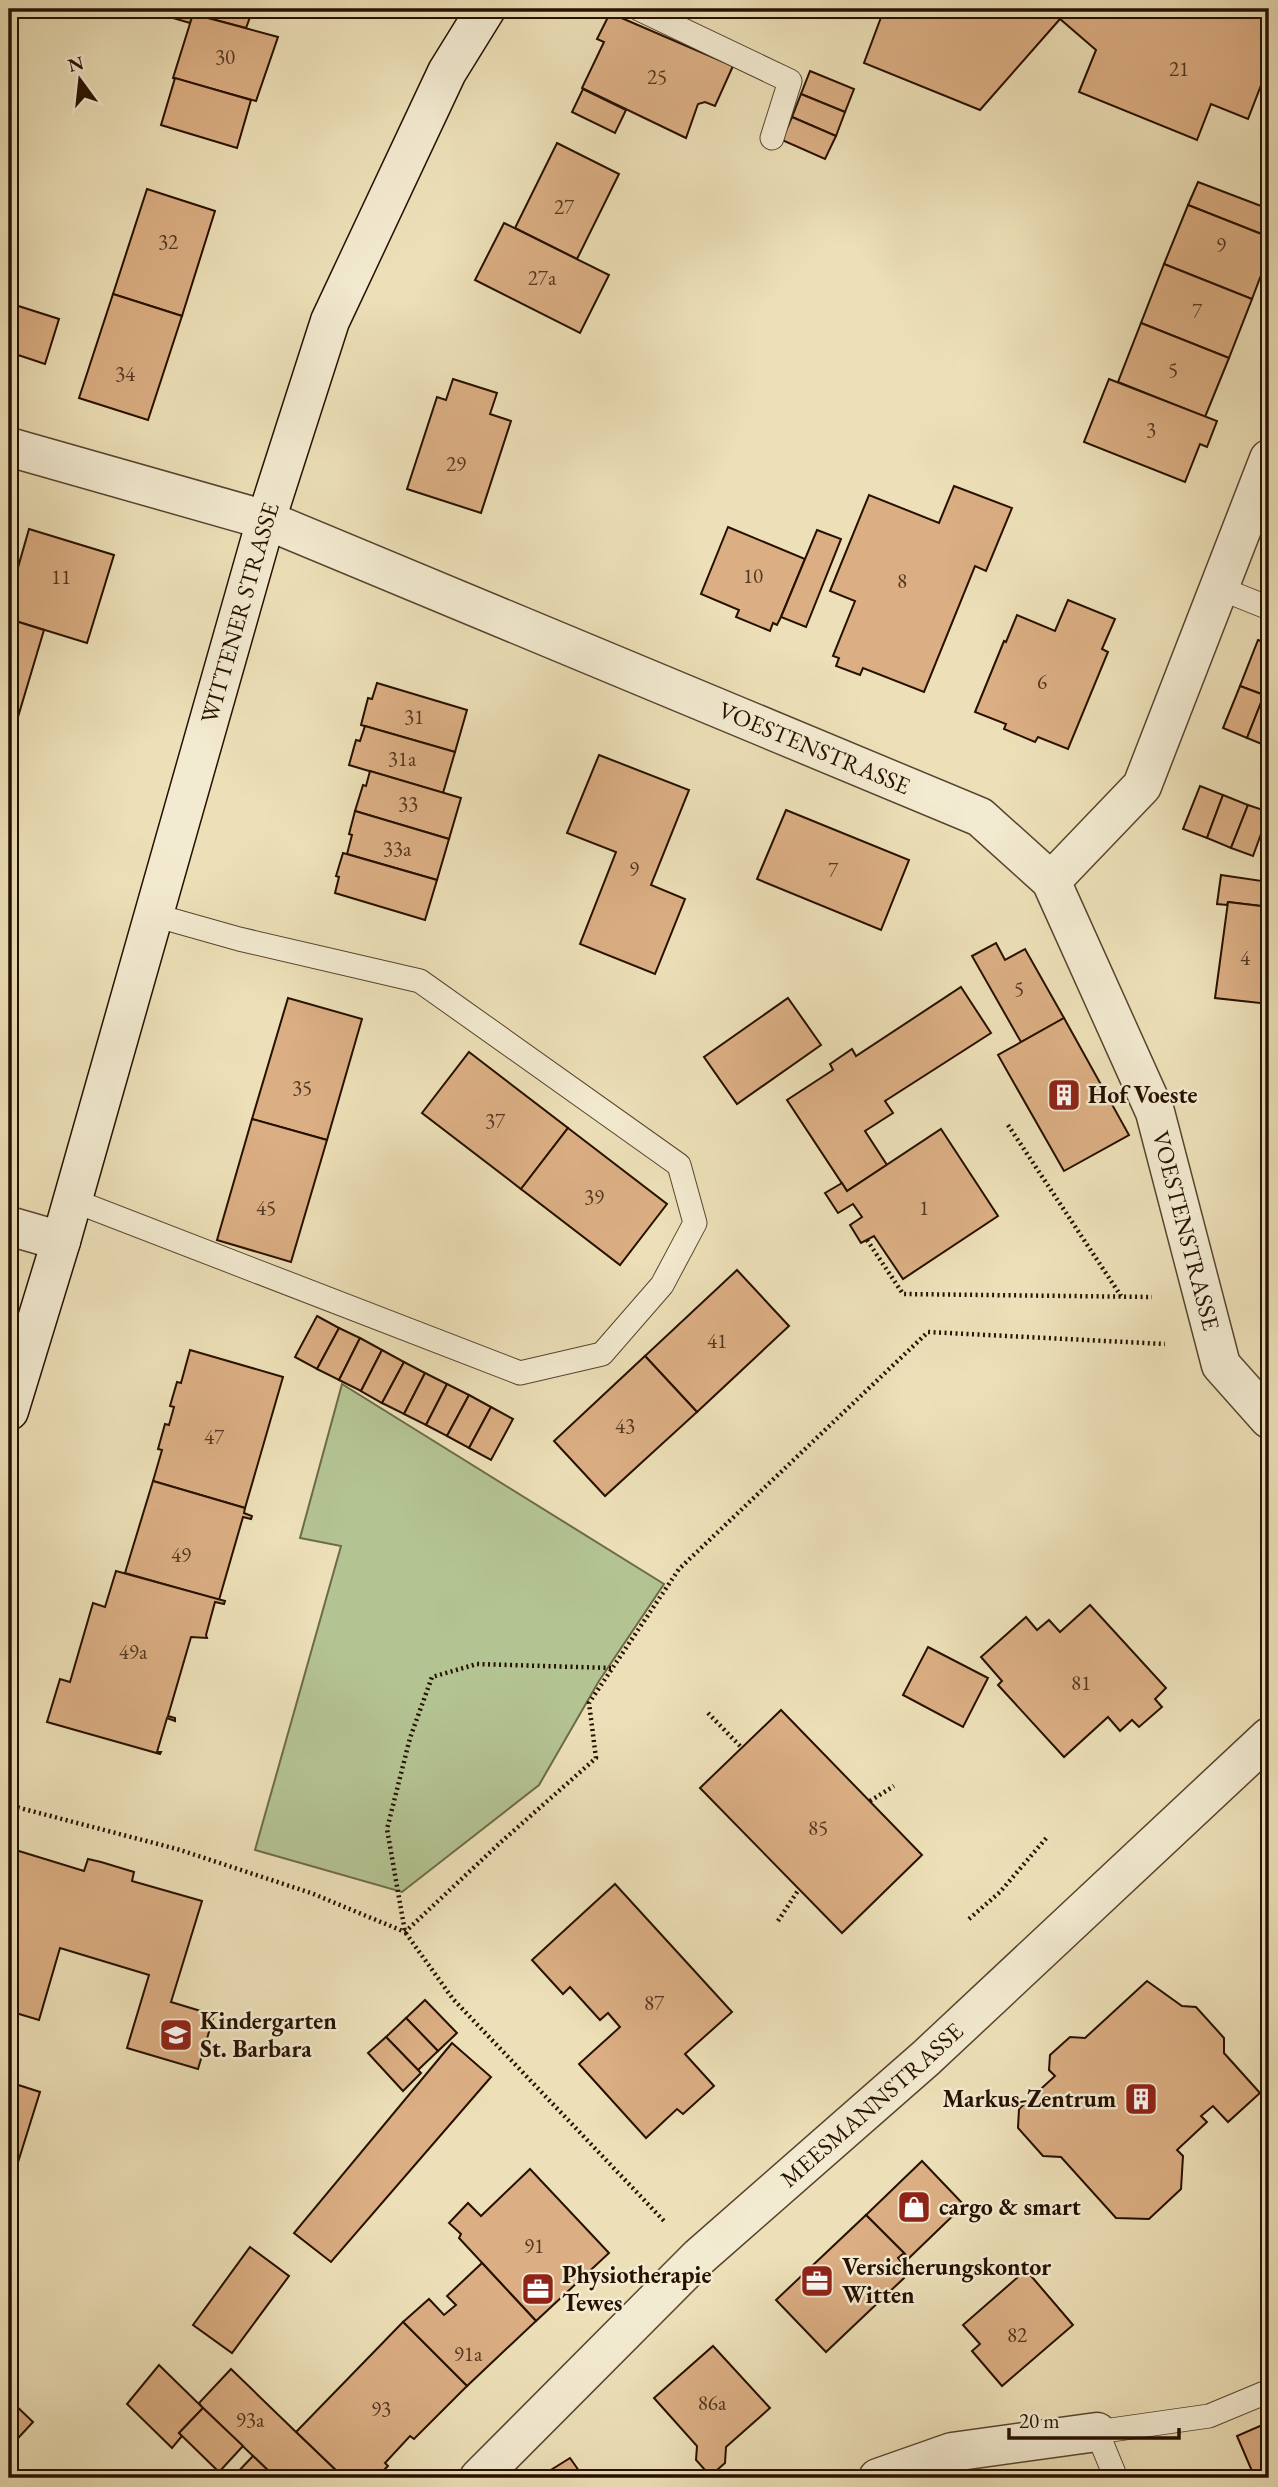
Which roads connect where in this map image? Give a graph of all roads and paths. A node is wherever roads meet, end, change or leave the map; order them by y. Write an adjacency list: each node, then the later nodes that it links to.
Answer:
1 (486, 9): 6 (street, WITTENER STRASSE)
2 (639, 9): 3 (lane)
3 (772, 138)
4 (9, 446): 6 (street, VOESTENSTRASSE)
5 (1269, 459): 7 (street)
6 (266, 520): 9 (street, VOESTENSTRASSE); 10 (street, WITTENER STRASSE)
7 (1219, 588): 8 (lane); 9 (street)
8 (1269, 608)
9 (1051, 881): 17 (street, VOESTENSTRASSE)
10 (154, 915): 12 (street, WITTENER STRASSE); 12 (lane)
11 (1008, 1125): 16 (path)
12 (72, 1200): 15 (street, WITTENER STRASSE)
13 (9, 1226): 15 (street)
14 (867, 1240): 16 (path)
15 (61, 1241): 19 (street, WITTENER STRASSE)
16 (1121, 1297): 17 (path)
17 (1203, 1298): 18 (street, VOESTENSTRASSE)
18 (1221, 1366): 20 (street, VOESTENSTRASSE); 21 (path)
19 (9, 1411)
20 (1269, 1419)
21 (612, 1668): 32 (path); 32 (path)
22 (708, 1713): 24 (path)
23 (1269, 1737): 33 (street, MEESMANNSTRASSE)
24 (743, 1748)
25 (894, 1786): 26 (path)
26 (870, 1801)
27 (9, 1813): 32 (path)
28 (1048, 1836): 30 (path)
29 (799, 1889): 31 (path)
30 (969, 1919)
31 (778, 1921)
32 (405, 1932): 33 (path)
33 (699, 2258): 36 (street, MEESMANNSTRASSE)
34 (1269, 2390): 35 (lane)
35 (1097, 2432): 37 (street); 38 (lane)
36 (479, 2478)
37 (878, 2478)
38 (1116, 2478)

